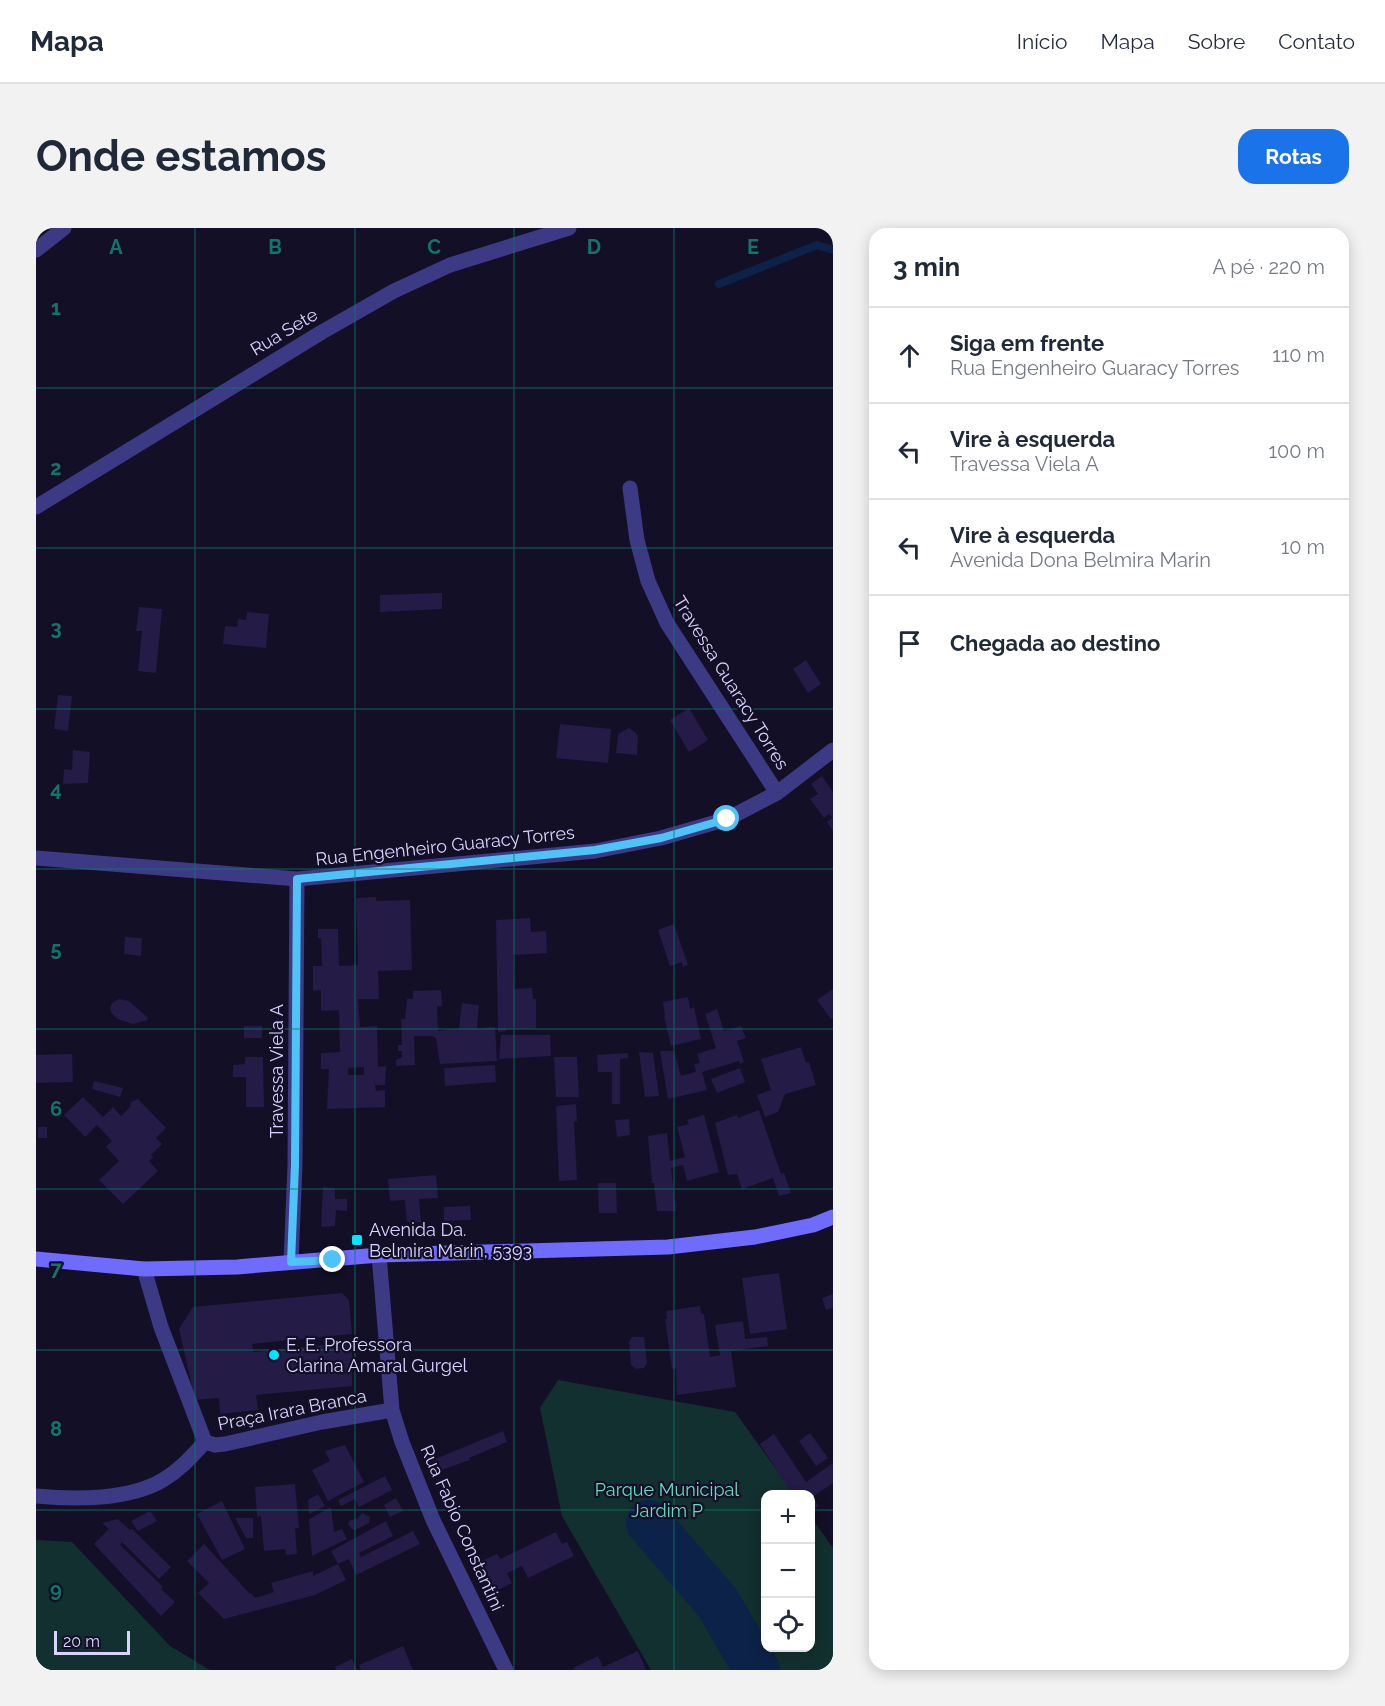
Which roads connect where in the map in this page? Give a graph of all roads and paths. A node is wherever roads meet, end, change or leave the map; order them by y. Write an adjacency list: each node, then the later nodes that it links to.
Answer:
1 (64, 228): 4 (street)
2 (569, 228): 3 (street, Rua Sete)
3 (527, 234): 6 (street, Rua Sete)
4 (36, 250)
5 (630, 488): 8 (street, Travessa Guaracy Torres)
6 (36, 507)
7 (833, 750): 8 (street, Rua Engenheiro Guaracy Torres)
8 (777, 794): 10 (street, Rua Engenheiro Guaracy Torres)
9 (36, 858): 10 (street, Rua Engenheiro Guaracy Torres)
10 (297, 879): 14 (street, Travessa Viela A)
11 (833, 1217): 12 (main road)
12 (379, 1255): 14 (main road); 16 (street, Rua Fabio Constantini)
13 (36, 1258): 15 (main road)
14 (291, 1262): 15 (main road)
15 (144, 1269): 17 (street, Praça Irara Branca)
16 (392, 1410): 17 (street, Praça Irara Branca); 19 (street, Rua Fabio Constantini)
17 (205, 1442): 18 (street)
18 (36, 1496)
19 (506, 1670)

